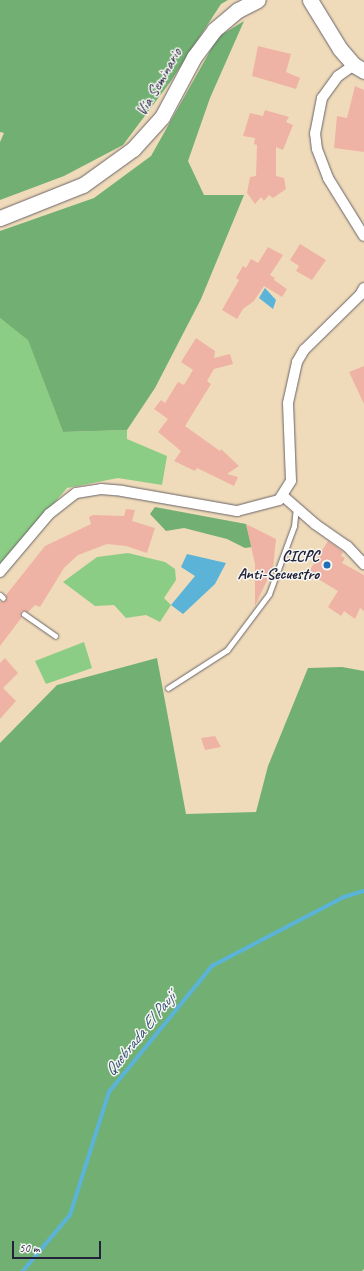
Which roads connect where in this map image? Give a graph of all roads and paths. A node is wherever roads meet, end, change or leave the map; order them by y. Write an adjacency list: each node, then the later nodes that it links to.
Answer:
1 (258, 0): 4 (main road, Vía Seminario)
2 (310, 0): 3 (main road)
3 (359, 68): 5 (street)
4 (0, 218)
5 (364, 236)
6 (364, 288): 7 (street)
7 (283, 496): 8 (street); 10 (street)
8 (296, 508): 9 (street); 13 (lane)
9 (364, 564)
10 (0, 572)
11 (24, 614): 12 (lane)
12 (55, 636)
13 (168, 688)

